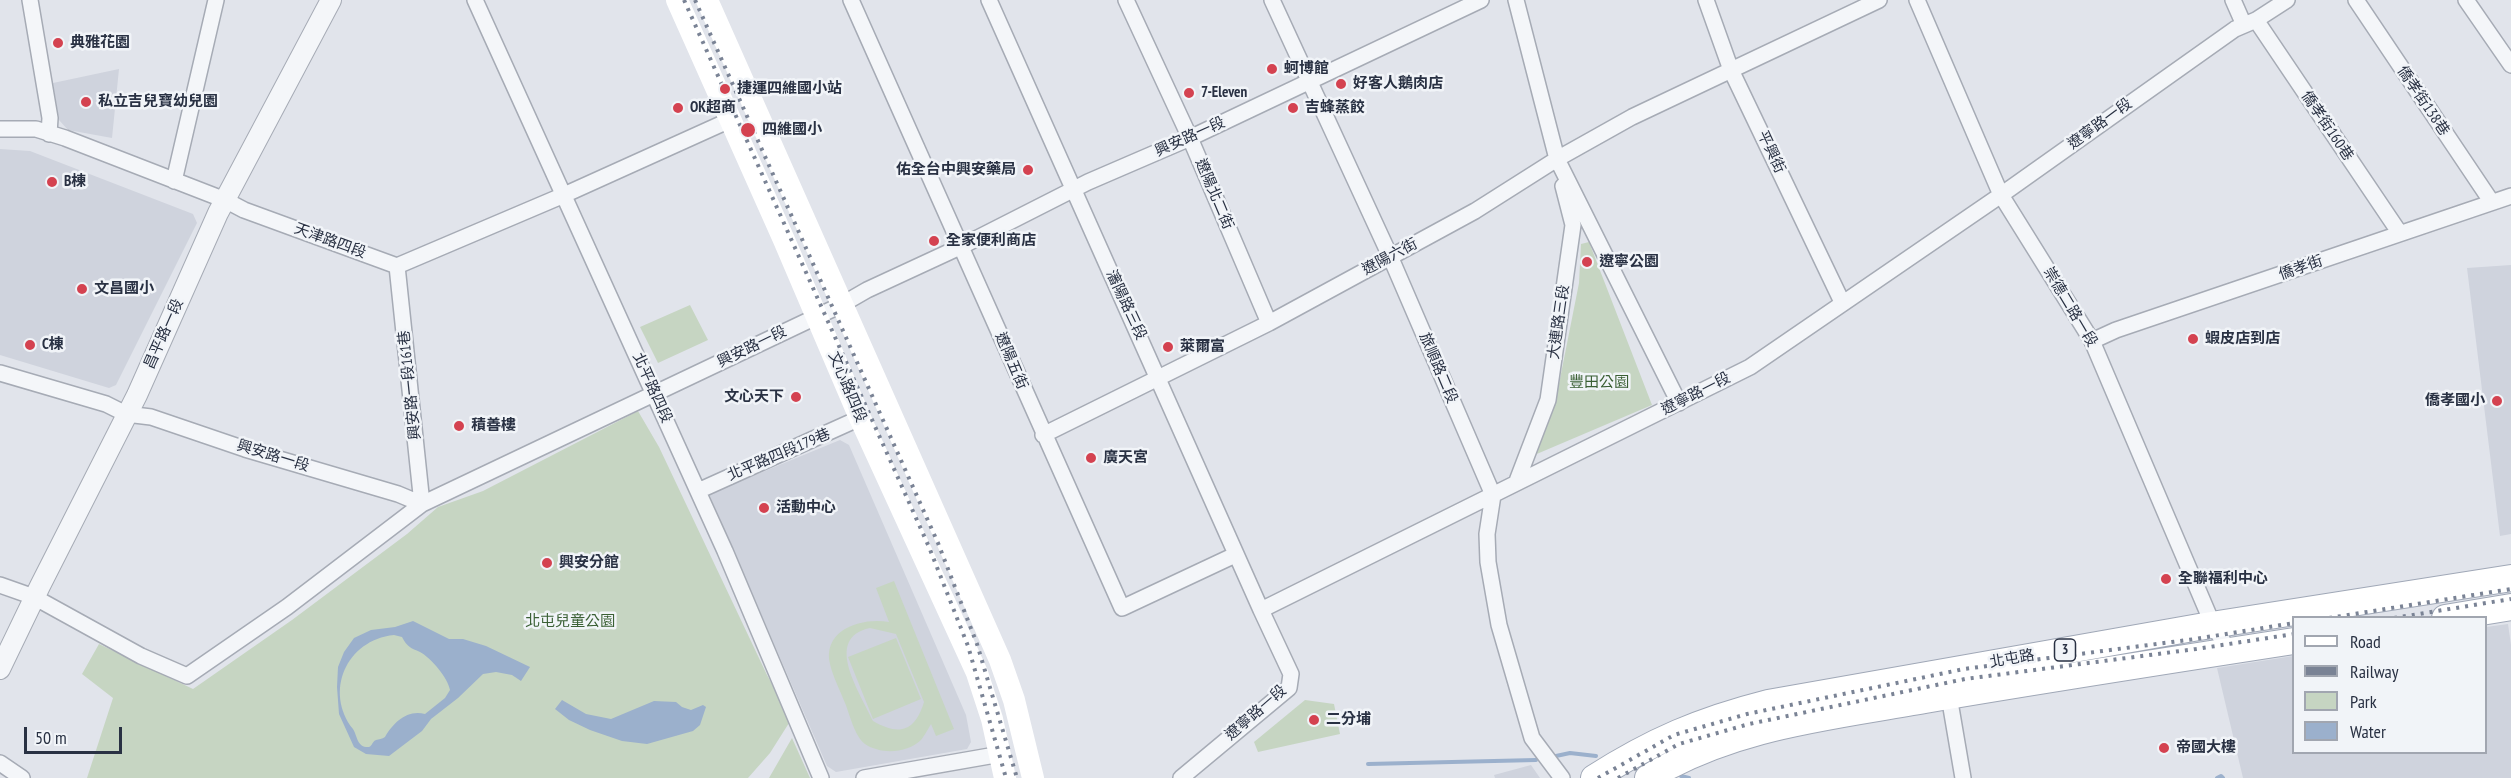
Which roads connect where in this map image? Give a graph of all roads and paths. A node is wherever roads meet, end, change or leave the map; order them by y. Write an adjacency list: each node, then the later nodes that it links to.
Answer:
1 (30, 0): 26 (street)
2 (216, 0): 29 (street)
3 (332, 0): 34 (street, 昌平路一段)
4 (475, 0): 31 (street, 北平路四段)
5 (677, 0): 24 (main road, 文心路四段)
6 (707, 0): 41 (main road, 文心路四段)
7 (851, 0): 37 (street, 遼陽五街)
8 (989, 0): 30 (street, 瀋陽路三段)
9 (1126, 0): 27 (street, 遼陽北二街)
10 (1272, 0): 23 (street, 旅順路二段)
11 (1481, 0): 23 (street, 興安路一段)
12 (1516, 0): 28 (street, 大連路三段)
13 (1706, 0): 22 (street, 平興街)
14 (1879, 0): 22 (street, 遼陽六街)
15 (1917, 0): 32 (street, 崇德二路一段)
16 (2233, 0): 20 (street, 僑孝街160巷)
17 (2288, 0): 20 (street, 遼寧路一段)
18 (2356, 0): 35 (street, 僑孝街138巷)
19 (2466, 0): 21 (street)
20 (2250, 22): 32 (street, 遼寧路一段); 36 (street, 僑孝街160巷)
21 (2511, 65)
22 (1731, 70): 28 (street, 遼陽六街); 40 (street, 平興街)
23 (1311, 81): 27 (street, 興安路一段); 38 (street, 旅順路二段)
24 (730, 120): 31 (street); 42 (main road, 文心路四段)
25 (0, 129): 26 (street, 天津路四段)
26 (49, 134): 29 (street, 天津路四段)
27 (1190, 138): 30 (street, 興安路一段); 43 (street, 遼陽北二街)
28 (1557, 159): 38 (street, 遼陽六街); 48 (street, 大連路三段); 52 (street, 大連路三段)
29 (174, 181): 34 (street, 天津路四段)
30 (1073, 189): 37 (street, 興安路一段); 46 (street, 瀋陽路三段)
31 (564, 195): 39 (street); 47 (street, 北平路四段)
32 (2001, 195): 40 (street, 遼寧路一段); 44 (street, 崇德二路一段)
33 (2511, 196): 35 (street, 僑孝街)
34 (225, 200): 39 (street, 天津路四段); 49 (street, 昌平路一段)
35 (2491, 201): 36 (street, 僑孝街)
36 (2399, 232): 44 (street, 僑孝街)
37 (962, 246): 41 (street, 興安路一段); 51 (street, 遼陽五街)
38 (1390, 256): 43 (street, 遼陽六街); 54 (street, 旅順路二段)
39 (397, 266): 55 (street, 興安路一段161巷)
40 (1842, 302): 48 (street, 遼寧路一段)
41 (842, 305): 42 (street, 興安路一段); 77 (main road, 文心路四段)
42 (817, 316): 47 (street, 興安路一段); 50 (main road, 文心路四段)
43 (1269, 323): 46 (street, 遼陽六街)
44 (2092, 340): 63 (street, 崇德二路一段)
45 (0, 373): 49 (street, 興安路一段)
46 (1158, 376): 51 (street, 遼陽六街); 56 (street, 瀋陽路三段)
47 (655, 395): 53 (street, 北平路四段); 55 (street, 興安路一段)
48 (1679, 403): 52 (street, 遼寧路一段)
49 (126, 414): 55 (street, 興安路一段); 59 (street, 昌平路一段)
50 (860, 418): 53 (street, 北平路四段179巷); 68 (main road, 文心路四段)
51 (1043, 435): 56 (street, 遼陽五街)
52 (1517, 481): 54 (street, 遼寧路一段)
53 (698, 490): 74 (street, 北平路四段)
54 (1493, 495): 61 (street, 遼寧路一段); 70 (street)
55 (422, 504): 59 (street)
56 (1235, 555): 61 (street, 瀋陽路三段)
57 (2511, 578): 63 (main road, 北屯路 / 3)
58 (0, 585): 59 (street)
59 (34, 597): 66 (street, 昌平路一段)
60 (2511, 607): 62 (main road)
61 (1261, 610): 78 (street, 遼寧路一段)
62 (2457, 616)
63 (2213, 625): 65 (street, 崇德二路一段); 72 (main road, 北屯路 / 3)
64 (2292, 642): 65 (main road, 北屯路 / 3)
65 (2229, 651): 67 (main road, 北屯路 / 3)
66 (0, 669)
67 (1949, 696): 71 (main road, 北屯路 / 3); 79 (street)
68 (1001, 754): 75 (street); 76 (main road, 文心路四段)
69 (0, 764): 73 (street)
70 (1558, 772)
71 (1655, 773)
72 (1600, 774)
73 (22, 778)
74 (822, 778)
75 (864, 778)
76 (1005, 778)
77 (1033, 778)
78 (1181, 778)
79 (1963, 778)

